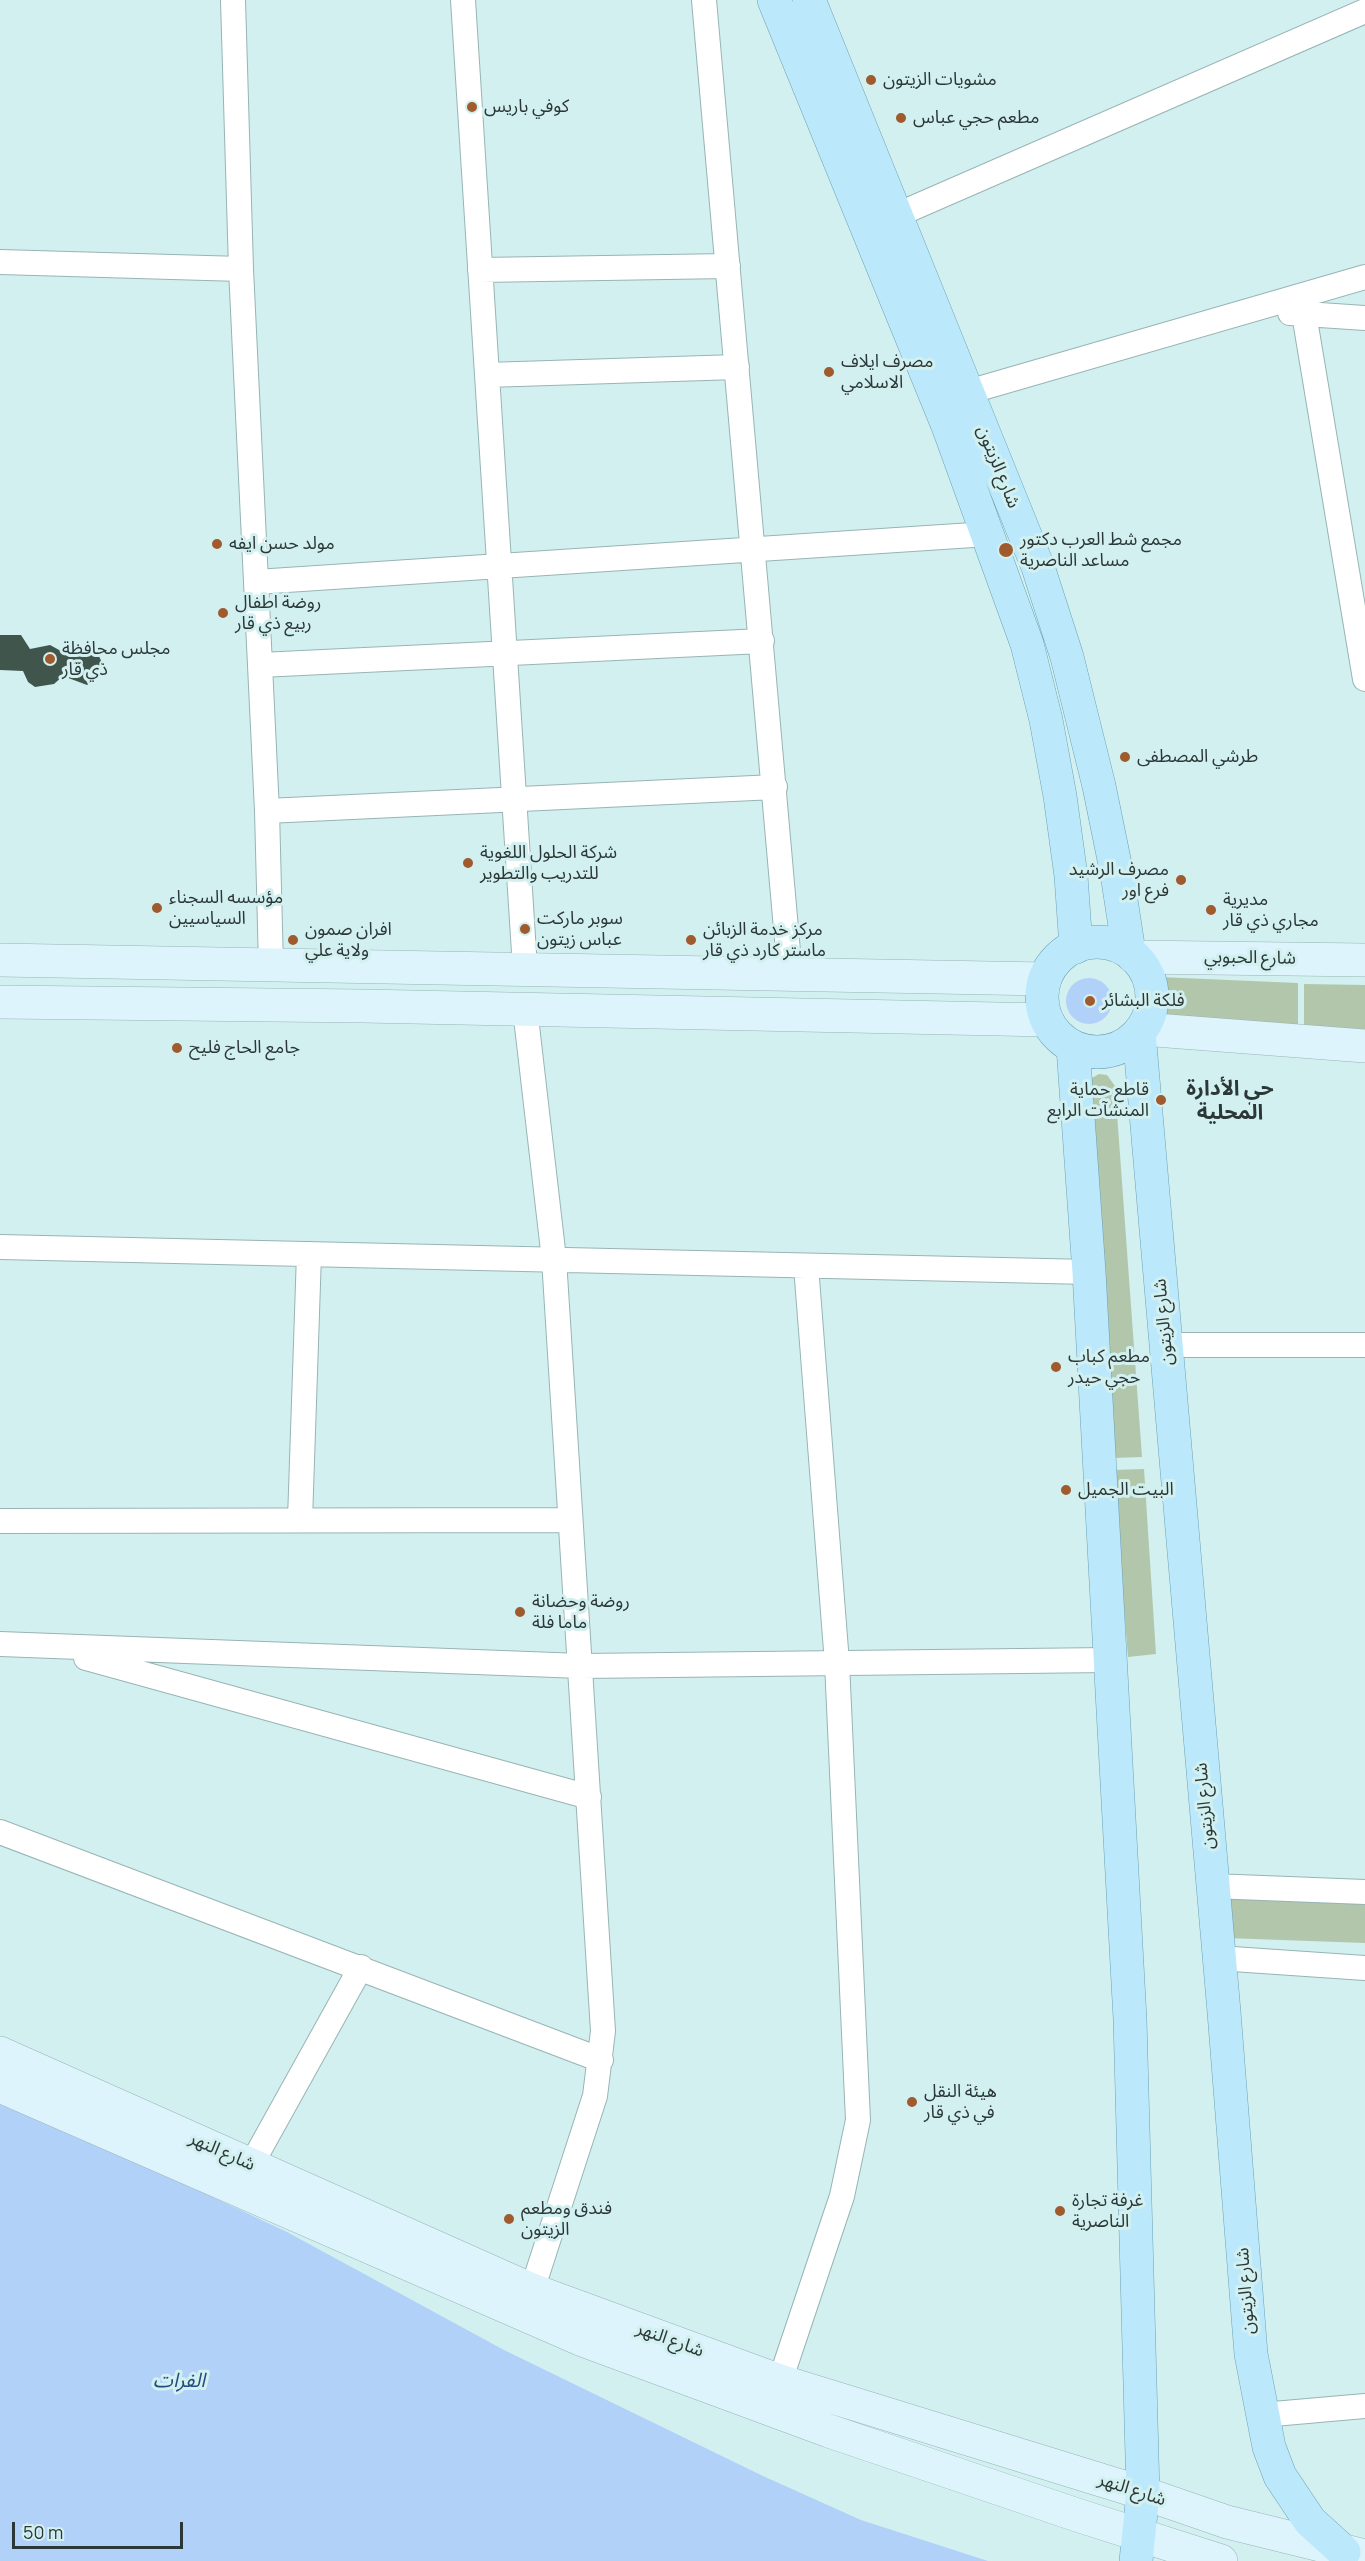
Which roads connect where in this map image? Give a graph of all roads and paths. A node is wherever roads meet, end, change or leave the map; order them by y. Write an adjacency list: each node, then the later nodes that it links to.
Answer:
1 (233, 0): 10 (street)
2 (463, 0): 11 (street)
3 (704, 0): 9 (street)
4 (774, 0): 19 (main road, شارع الزيتون)
5 (809, 0): 7 (main road, شارع الزيتون)
6 (1365, 12): 7 (street)
7 (897, 215): 18 (main road, شارع الزيتون)
8 (0, 262): 10 (street)
9 (728, 266): 11 (street); 16 (street)
10 (241, 269): 22 (street)
11 (480, 270): 17 (street)
12 (1365, 277): 13 (street)
13 (1245, 310): 14 (street); 18 (street)
14 (1304, 314): 15 (street); 26 (street)
15 (1365, 318)
16 (737, 367): 17 (street); 20 (street)
17 (487, 375): 21 (street)
18 (968, 392): 31 (main road, شارع الزيتون)
19 (988, 534): 20 (street); 30 (main road, شارع الزيتون)
20 (754, 550): 21 (street); 23 (street)
21 (500, 566): 22 (street); 24 (street)
22 (256, 582): 25 (street)
23 (762, 641): 24 (street); 27 (street)
24 (506, 653): 25 (street); 28 (street)
25 (260, 665): 29 (street)
26 (1365, 679)
27 (775, 787): 28 (street); 37 (street)
28 (515, 799): 29 (street); 36 (street)
29 (267, 810): 35 (street)
30 (1076, 947): 31 (main road); 38 (main road)
31 (1132, 955): 33 (main road, شارع الحبوبي); 43 (main road)
32 (0, 960): 35 (main road)
33 (1365, 960)
34 (365, 965): 35 (main road); 36 (main road); 40 (main road)
35 (272, 966)
36 (525, 968): 37 (main road)
37 (790, 974): 38 (main road)
38 (1045, 980): 42 (main road)
39 (0, 1002): 40 (main road)
40 (363, 1006): 41 (main road)
41 (525, 1009): 42 (main road); 48 (street)
42 (1047, 1020): 45 (main road)
43 (1140, 1031): 44 (main road); 45 (main road); 51 (main road, شارع الزيتون)
44 (1365, 1046)
45 (1072, 1047): 50 (main road)
46 (0, 1246): 47 (street)
47 (309, 1254): 48 (street); 53 (street)
48 (554, 1259): 49 (street); 54 (street)
49 (806, 1266): 50 (street); 59 (street)
50 (1089, 1272): 58 (main road)
51 (1167, 1345): 52 (street); 63 (main road, شارع الزيتون)
52 (1365, 1345)
53 (300, 1520): 54 (street); 55 (street)
54 (570, 1520): 60 (street)
55 (0, 1521)
56 (0, 1644): 57 (street)
57 (46, 1647): 60 (street); 61 (street)
58 (1109, 1660): 59 (street); 76 (main road)
59 (837, 1664): 60 (street); 73 (street)
60 (581, 1666): 61 (street)
61 (589, 1797): 69 (street)
62 (0, 1832): 66 (street)
63 (1212, 1886): 64 (street); 65 (main road, شارع الزيتون)
64 (1365, 1892)
65 (1218, 1958): 67 (street); 75 (main road, شارع الزيتون)
66 (361, 1967): 69 (street); 71 (street)
67 (1365, 1968)
68 (0, 2053): 71 (main road, شارع النهر)
69 (601, 2060): 72 (street)
70 (0, 2086): 77 (main road, شارع النهر)
71 (250, 2165): 72 (main road, شارع النهر)
72 (532, 2290): 73 (main road, شارع النهر)
73 (780, 2380): 76 (main road, شارع النهر)
74 (1365, 2406): 75 (street)
75 (1262, 2415): 78 (main road, شارع الزيتون)
76 (1143, 2493): 77 (main road); 78 (main road, شارع النهر)
77 (1138, 2547): 79 (main road, شارع النهر)
78 (1354, 2554)
79 (1221, 2561)

